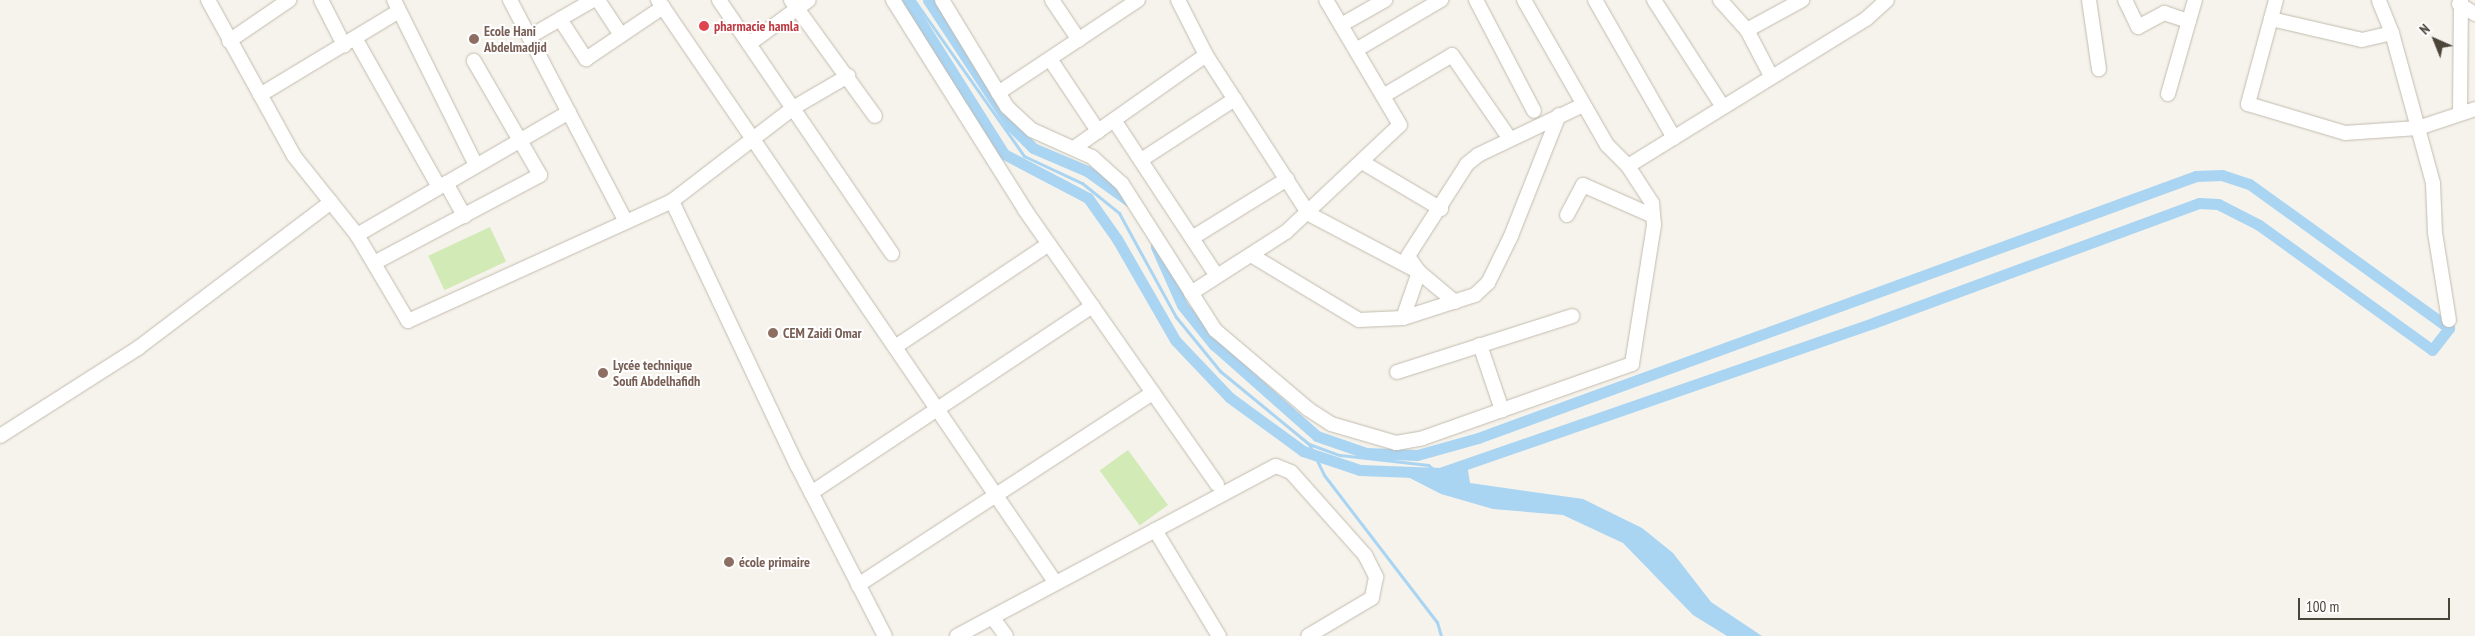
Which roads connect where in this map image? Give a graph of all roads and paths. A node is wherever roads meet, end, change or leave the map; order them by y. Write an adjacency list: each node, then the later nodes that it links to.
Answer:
1 (208, 0): 44 (street)
2 (289, 0): 44 (street)
3 (321, 0): 45 (street)
4 (510, 0): 42 (street)
5 (593, 0): 35 (street)
6 (598, 0): 41 (street)
7 (719, 0): 46 (street)
8 (810, 0): 31 (street)
9 (893, 0): 92 (street)
10 (942, 0): 54 (street)
11 (1052, 0): 43 (street)
12 (1138, 0): 43 (street)
13 (1178, 0): 48 (street)
14 (1326, 0): 38 (street)
15 (1385, 0): 38 (street)
16 (1441, 0): 47 (street)
17 (1476, 0): 63 (street)
18 (1524, 0): 59 (street)
19 (1595, 0): 71 (street)
20 (1654, 0): 60 (street)
21 (1720, 0): 39 (street)
22 (1802, 0): 39 (street)
23 (1887, 0): 53 (street)
24 (2089, 0): 51 (street)
25 (2125, 0): 33 (street)
26 (2195, 0): 37 (street)
27 (2276, 0): 36 (street)
28 (2379, 0): 40 (street)
29 (2460, 2): 34 (street); 65 (street)
30 (660, 3): 41 (street); 74 (street)
31 (794, 4): 46 (street); 52 (street)
32 (397, 6): 45 (street); 78 (street)
33 (2165, 7): 37 (street)
34 (2475, 14)
35 (560, 19): 41 (street); 42 (street)
36 (2271, 19): 40 (street); 69 (street)
37 (2189, 21): 55 (street)
38 (1341, 24): 47 (street)
39 (1747, 30): 53 (street)
40 (2392, 33): 69 (street)
41 (621, 35)
42 (529, 37): 64 (street)
43 (1079, 40): 49 (street)
44 (229, 41): 56 (street)
45 (349, 41): 56 (street); 81 (street)
46 (749, 44): 61 (street)
47 (1356, 50): 57 (street)
48 (1206, 56): 58 (street); 68 (street)
49 (1050, 59): 54 (street); 70 (street)
50 (474, 61): 73 (street)
51 (2099, 69)
52 (848, 76): 61 (street); 67 (street)
53 (1771, 76): 60 (street)
54 (998, 93): 75 (street)
55 (2168, 94)
56 (260, 95): 82 (street)
57 (1383, 96): 72 (street); 77 (street)
58 (1235, 99): 76 (street); 80 (street)
59 (1583, 105): 66 (street); 79 (street)
60 (1723, 107): 71 (street)
61 (793, 108): 74 (street); 93 (street)
62 (2475, 109): 65 (street)
63 (1534, 111)
64 (569, 112): 73 (street); 89 (street)
65 (2460, 112): 69 (street)
66 (1559, 115): 72 (street); 99 (street)
67 (875, 116)
68 (1114, 120): 70 (street); 76 (street)
69 (2418, 128): 103 (street)
70 (1098, 131): 75 (street)
71 (1674, 138): 79 (street)
72 (1510, 139): 84 (street)
73 (519, 140): 78 (street); 88 (street)
74 (750, 140): 83 (street); 105 (street)
75 (1074, 148): 98 (street)
76 (1141, 160): 91 (street)
77 (1362, 162): 84 (street); 85 (street)
78 (476, 165): 81 (street)
79 (1628, 166): 87 (street)
80 (1287, 179): 85 (street); 91 (street)
81 (443, 185): 88 (street); 90 (street)
82 (332, 202): 90 (street); 110 (street)
83 (672, 202): 89 (street); 112 (street)
84 (1441, 209): 96 (street)
85 (1309, 214): 94 (street); 96 (street)
86 (1568, 215): 87 (street)
87 (1651, 215): 109 (street)
88 (464, 216): 95 (street)
89 (626, 222): 95 (street)
90 (358, 235): 95 (street)
91 (1192, 238): 97 (street)
92 (1049, 244): 100 (street); 105 (street)
93 (892, 254)
94 (1251, 255): 97 (street); 102 (street)
95 (374, 263)
96 (1419, 272): 99 (street); 102 (street)
97 (1217, 276): 98 (street)
98 (1191, 293): 109 (street)
99 (1455, 302): 102 (street)
100 (1092, 306): 107 (street); 108 (street)
101 (1572, 316): 104 (street)
102 (1403, 318)
103 (2449, 320)
104 (1480, 345): 106 (street); 109 (street)
105 (895, 347): 108 (street)
106 (1397, 372)
107 (1153, 393): 111 (street); 113 (street)
108 (938, 410): 112 (street); 113 (street)
109 (1502, 410)
110 (0, 436)
111 (1217, 484)
112 (811, 492): 116 (street)
113 (997, 496): 115 (street); 116 (street)
114 (1155, 530): 115 (street); 121 (street); 122 (street)
115 (1055, 582): 117 (street)
116 (858, 585): 118 (street)
117 (993, 618): 119 (street); 120 (street)
118 (885, 636)
119 (957, 636)
120 (1006, 636)
121 (1219, 636)
122 (1308, 636)

